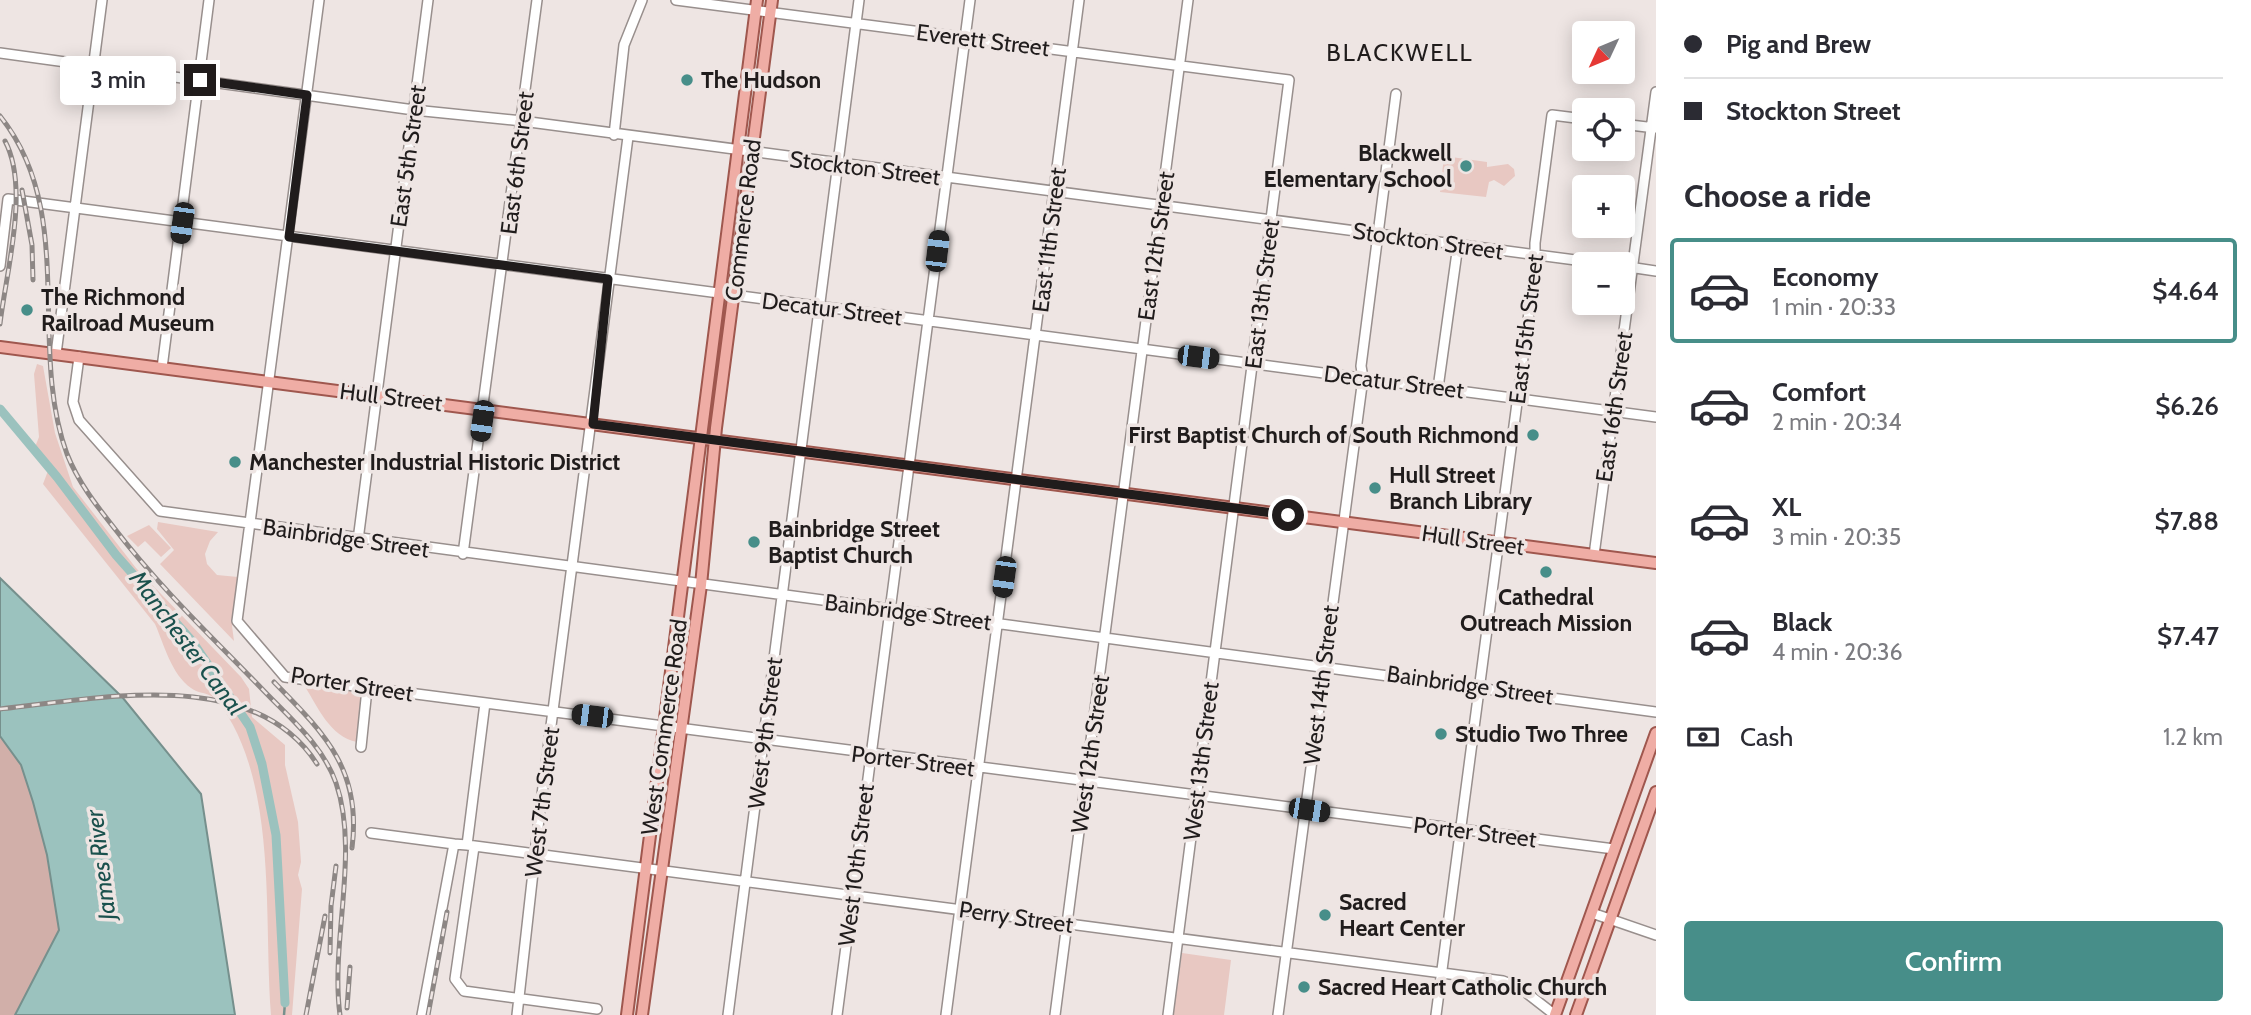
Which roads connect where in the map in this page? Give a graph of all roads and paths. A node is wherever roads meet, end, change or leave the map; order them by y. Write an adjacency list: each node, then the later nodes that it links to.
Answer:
1 (102, 0): 20 (street)
2 (209, 0): 21 (street)
3 (319, 0): 25 (street)
4 (428, 0): 26 (street, East 5th Street)
5 (537, 0): 28 (street, East 6th Street)
6 (642, 0): 31 (street)
7 (676, 0): 13 (street, Everett Street)
8 (772, 0): 14 (main road, Commerce Road)
9 (859, 0): 15 (street, West 9th Street)
10 (970, 0): 16 (street, West 10th Street)
11 (1079, 0): 17 (street, East 11th Street)
12 (1188, 0): 19 (street, East 12th Street)
13 (756, 5): 14 (street, Everett Street); 33 (main road, Commerce Road)
14 (770, 12): 15 (street, Everett Street); 34 (main road, Commerce Road)
15 (856, 25): 16 (street, Everett Street); 35 (street, West 9th Street)
16 (966, 38): 17 (street, Everett Street); 36 (street, West 10th Street)
17 (1073, 51): 19 (street, Everett Street); 37 (street, East 11th Street)
18 (0, 53): 20 (street, Stockton Street)
19 (1180, 66): 22 (street, Everett Street); 38 (street, East 12th Street)
20 (93, 67): 21 (street, Stockton Street); 39 (street)
21 (200, 80): 25 (street, Stockton Street); 41 (street)
22 (1289, 80): 40 (street, East 13th Street)
23 (1656, 92): 30 (street, East 16th Street)
24 (1396, 94): 42 (street, West 14th Street)
25 (307, 95): 26 (street, Stockton Street); 43 (street)
26 (414, 110): 28 (street, Stockton Street); 45 (street, East 5th Street)
27 (1572, 118): 46 (street, East 15th Street)
28 (522, 121): 31 (street, Stockton Street); 49 (street, East 6th Street)
29 (1635, 126): 30 (street)
30 (1654, 128): 47 (street, East 16th Street)
31 (614, 135): 32 (street, Stockton Street)
32 (628, 137): 33 (street, Stockton Street); 53 (street, West 7th Street)
33 (737, 152): 34 (street, Stockton Street); 54 (main road, Commerce Road)
34 (751, 153): 35 (street, Stockton Street); 55 (main road, Commerce Road)
35 (838, 164): 36 (street, Stockton Street); 56 (street, West 9th Street)
36 (946, 178): 37 (street, Stockton Street); 58 (street, West 10th Street)
37 (1053, 193): 38 (street, Stockton Street); 59 (street, East 11th Street)
38 (1161, 207): 40 (street, Stockton Street); 61 (street, East 12th Street)
39 (74, 209): 41 (street, Decatur Street); 50 (street, Decatur Street); 62 (street)
40 (1272, 221): 42 (street, Stockton Street); 64 (street, East 13th Street)
41 (182, 223): 43 (street, Decatur Street); 65 (street)
42 (1378, 234): 44 (street, Stockton Street); 66 (street, West 14th Street)
43 (289, 237): 45 (street, Decatur Street); 67 (street)
44 (1458, 245): 46 (street, Stockton Street); 68 (street)
45 (395, 251): 49 (street, Decatur Street); 69 (street, East 5th Street)
46 (1535, 255): 48 (street, Stockton Street); 70 (street, East 15th Street)
47 (1635, 255)
48 (1572, 260)
49 (503, 265): 53 (street, Decatur Street); 71 (street, East 6th Street)
50 (0, 266)
51 (1635, 268): 52 (street)
52 (1656, 271)
53 (608, 279): 54 (street, Decatur Street); 74 (street, West 7th Street)
54 (718, 294): 55 (street, Decatur Street); 75 (main road, Commerce Road)
55 (733, 296): 56 (street, Decatur Street); 76 (main road, Commerce Road)
56 (820, 307): 58 (street, Decatur Street); 77 (street, West 9th Street)
57 (1626, 315): 72 (street, East 16th Street)
58 (928, 322): 59 (street, Decatur Street); 78 (street, West 10th Street)
59 (1038, 335): 61 (street, Decatur Street); 79 (street, East 11th Street)
60 (0, 347): 62 (main road, Hull Street)
61 (1143, 350): 64 (street, Decatur Street); 80 (street, East 12th Street)
62 (56, 354): 63 (main road, Hull Street)
63 (79, 358): 65 (main road, Hull Street); 83 (street, Bainbridge Street)
64 (1253, 364): 66 (street, Decatur Street); 81 (street, East 13th Street)
65 (162, 368): 67 (main road, Hull Street)
66 (1363, 378): 68 (street, Decatur Street); 82 (street, West 14th Street)
67 (269, 382): 69 (main road, Hull Street); 83 (street)
68 (1438, 388): 70 (street, Decatur Street)
69 (377, 396): 71 (main road, Hull Street); 84 (street, East 5th Street)
70 (1518, 398): 72 (street, Decatur Street); 85 (street, East 15th Street)
71 (484, 409): 74 (main road, Hull Street); 86 (street, East 6th Street)
72 (1613, 412): 73 (street, Decatur Street); 87 (street, East 16th Street)
73 (1656, 417)
74 (593, 424): 75 (main road, Hull Street); 89 (street, West 7th Street)
75 (700, 438): 76 (main road, Hull Street); 90 (main road, West Commerce Road)
76 (715, 440): 77 (main road, Hull Street); 91 (main road, West Commerce Road)
77 (801, 451): 78 (main road, Hull Street); 92 (street, West 9th Street)
78 (908, 465): 79 (main road, Hull Street); 93 (street, West 10th Street)
79 (1018, 480): 80 (main road, Hull Street); 94 (street, East 11th Street)
80 (1124, 493): 81 (main road, Hull Street); 95 (street, West 12th Street)
81 (1234, 508): 82 (main road, Hull Street); 96 (street, West 13th Street)
82 (1342, 522): 85 (main road, Hull Street); 97 (street, West 14th Street)
83 (249, 525): 84 (street, Bainbridge Street); 99 (street, Porter Street)
84 (358, 540): 86 (street, Bainbridge Street)
85 (1498, 543): 87 (main road, Hull Street); 98 (street, East 15th Street)
86 (463, 554): 89 (street, Bainbridge Street)
87 (1594, 555): 88 (main road, Hull Street)
88 (1656, 563)
89 (572, 567): 90 (street, Bainbridge Street); 101 (street, West 7th Street)
90 (684, 583): 91 (street, Bainbridge Street); 103 (main road, West Commerce Road)
91 (701, 585): 92 (street, Bainbridge Street); 104 (main road, West Commerce Road)
92 (783, 596): 93 (street, Bainbridge Street); 106 (street, West 9th Street)
93 (890, 609): 94 (street, Bainbridge Street); 108 (street, West 10th Street)
94 (998, 624): 95 (street, Bainbridge Street); 109 (street, East 11th Street)
95 (1105, 638): 96 (street, Bainbridge Street); 110 (street, West 12th Street)
96 (1216, 652): 97 (street, Bainbridge Street); 112 (street, West 13th Street)
97 (1323, 666): 98 (street, Bainbridge Street); 113 (street, West 14th Street)
98 (1479, 686): 102 (street, Bainbridge Street); 115 (street, East 15th Street)
99 (367, 689): 100 (street, Porter Street); 107 (street)
100 (485, 703): 101 (street, Porter Street); 118 (street)
101 (553, 711): 103 (street, Porter Street); 120 (street, West 7th Street)
102 (1656, 712)
103 (665, 725): 104 (street, Porter Street); 121 (main road, West Commerce Road)
104 (680, 727): 106 (street, Porter Street); 122 (main road, West Commerce Road)
105 (1656, 733): 119 (main road)
106 (764, 741): 108 (street, Porter Street); 123 (street, West 9th Street)
107 (361, 747)
108 (870, 755): 109 (street, Porter Street); 124 (street, West 10th Street)
109 (978, 769): 110 (street, Porter Street); 125 (street, East 11th Street)
110 (1086, 783): 112 (street, Porter Street); 128 (street, West 12th Street)
111 (1656, 792): 114 (main road)
112 (1197, 796): 113 (street, Porter Street); 130 (street, West 13th Street)
113 (1304, 810): 115 (street, Porter Street); 131 (street, West 14th Street)
114 (1652, 818): 127 (main road)
115 (1461, 830): 119 (street, Porter Street); 132 (street, East 15th Street)
116 (371, 833): 117 (street, Perry Street)
117 (454, 844): 118 (street, Perry Street); 135 (street)
118 (470, 846): 120 (street, Perry Street); 133 (street)
119 (1614, 849): 126 (main road)
120 (535, 856): 121 (street, Perry Street); 133 (street, West 7th Street)
121 (646, 870): 122 (street, Perry Street); 137 (main road, West Commerce Road)
122 (661, 872): 123 (street, Perry Street); 138 (main road, West Commerce Road)
123 (746, 881): 124 (street, Perry Street); 139 (street, West 9th Street)
124 (852, 895): 125 (street, Perry Street); 140 (street, West 10th Street)
125 (959, 910): 128 (street, Perry Street); 141 (street, East 11th Street)
126 (1592, 913): 127 (street); 146 (main road)
127 (1610, 919): 129 (street); 147 (main road)
128 (1068, 924): 130 (street, Perry Street); 142 (street, West 12th Street)
129 (1656, 936)
130 (1178, 939): 131 (street, Perry Street); 143 (street, West 13th Street)
131 (1286, 953): 132 (street, Perry Street); 144 (street, West 14th Street)
132 (1441, 973): 145 (street, East 15th Street); 146 (street, Perry Street)
133 (519, 998): 134 (street); 136 (street, West 7th Street)
134 (597, 1009)
135 (422, 1015)
136 (517, 1015)
137 (627, 1015)
138 (642, 1015)
139 (728, 1015)
140 (837, 1015)
141 (946, 1015)
142 (1055, 1015)
143 (1168, 1015)
144 (1278, 1015)
145 (1436, 1015)
146 (1555, 1015)
147 (1576, 1015)

